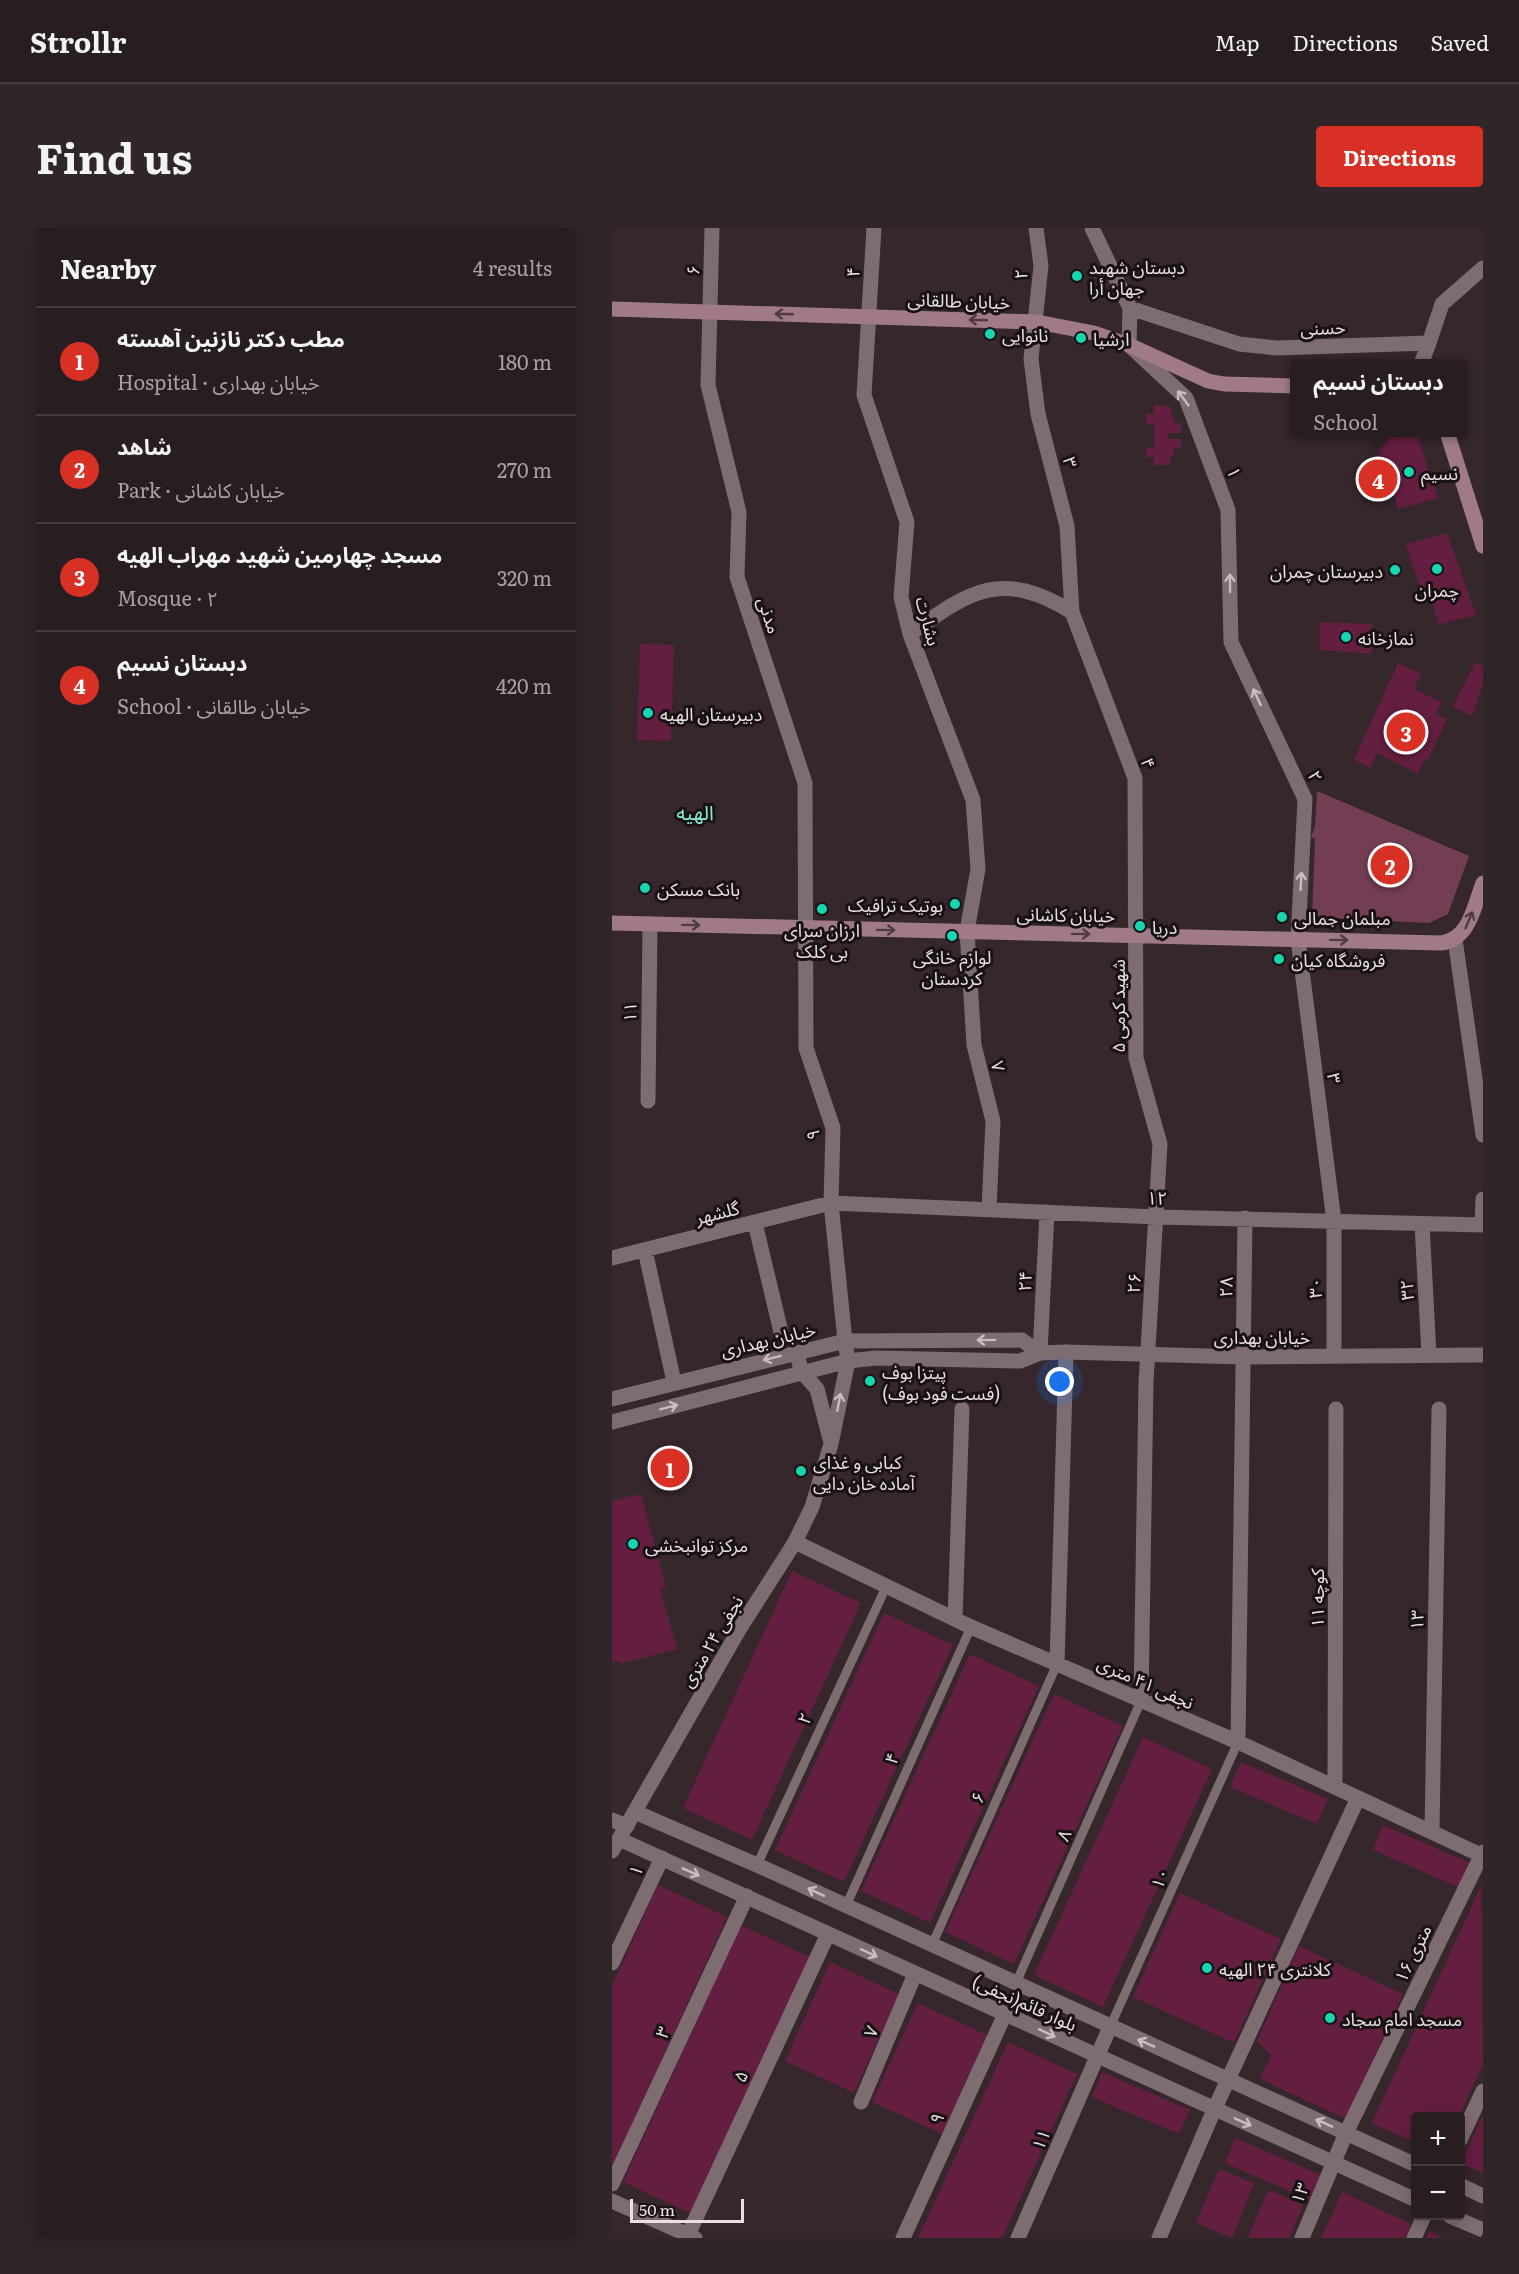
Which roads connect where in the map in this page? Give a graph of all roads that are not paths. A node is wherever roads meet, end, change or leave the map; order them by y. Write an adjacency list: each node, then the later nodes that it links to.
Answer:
1 (712, 228): 8 (street, ۶)
2 (874, 228): 9 (street, ۴)
3 (1036, 228): 10 (street, ۲)
4 (1092, 228): 6 (street)
5 (1483, 268): 11 (street)
6 (1130, 308): 11 (street, حسنی); 12 (street)
7 (612, 309): 8 (main road, خیابان طالقانی)
8 (711, 312): 9 (main road, خیابان طالقانی, one-way to 8); 23 (street, مدنی)
9 (869, 317): 10 (main road, خیابان طالقانی, one-way to 9); 18 (street, بشارت)
10 (1037, 322): 12 (main road, خیابان طالقانی); 17 (street, ۳)
11 (1429, 342): 13 (street)
12 (1129, 345): 14 (main road, خیابان طالقانی); 19 (street, ۱, one-way to 12)
13 (1423, 359)
14 (1290, 386)
15 (1449, 437): 16 (main road)
16 (1483, 546)
17 (1072, 612): 18 (street); 25 (street, ۴)
18 (909, 634): 24 (street, بشارت)
19 (1231, 642): 26 (street, ۲, one-way to 19)
20 (1483, 883): 27 (main road, one-way to 20)
21 (612, 923): 22 (main road, خیابان کاشانی)
22 (650, 924): 23 (main road, خیابان کاشانی, one-way to 23); 28 (street, ۱۱)
23 (807, 928): 24 (main road, خیابان کاشانی, one-way to 24); 31 (street, ۹)
24 (967, 931): 25 (main road, خیابان کاشانی, one-way to 25); 32 (street, ۷)
25 (1136, 936): 26 (main road, خیابان کاشانی); 34 (street, ۵ شهید کرمی)
26 (1298, 939): 27 (main road, خیابان کاشانی, one-way to 27); 36 (street, ۳)
27 (1455, 939): 29 (street)
28 (648, 1101)
29 (1483, 1135)
30 (1483, 1199): 39 (street)
31 (831, 1203): 32 (street, ۱۲); 37 (street, گلشهر); 43 (street, ۹)
32 (989, 1209): 33 (street, ۱۲)
33 (1047, 1212): 34 (street, ۱۲); 46 (street, ۲۴)
34 (1157, 1216): 35 (street, ۱۲); 47 (street, ۲۶)
35 (1245, 1218): 36 (street, ۱۲); 51 (street, ۲۸)
36 (1334, 1221): 38 (street, ۱۲); 48 (street, ۳۰)
37 (755, 1223): 40 (street, گلشهر); 42 (street)
38 (1422, 1224): 39 (street, ۱۲); 49 (street, ۳۲)
39 (1482, 1225)
40 (645, 1250): 41 (street, گلشهر); 54 (street)
41 (612, 1258)
42 (781, 1332)
43 (844, 1341): 44 (street, خیابان بهداری); 46 (street, خیابان بهداری, one-way to 43); 52 (street, ۹)
44 (796, 1352): 53 (street); 54 (street, خیابان بهداری, one-way to 54)
45 (1066, 1352): 46 (street, خیابان بهداری); 47 (street, خیابان بهداری); 65 (street)
46 (1040, 1353): 52 (street, خیابان بهداری)
47 (1147, 1353): 51 (street, خیابان بهداری); 66 (street, ۲۶)
48 (1334, 1355): 49 (street, خیابان بهداری); 51 (street, خیابان بهداری)
49 (1429, 1355): 50 (street, خیابان بهداری)
50 (1483, 1355)
51 (1243, 1357): 67 (street, ۲۸)
52 (848, 1361): 53 (street, خیابان بهداری); 60 (street, نجفی ۲۴ متری, one-way to 52)
53 (801, 1371): 59 (street, خیابان بهداری, one-way to 53); 60 (street)
54 (674, 1382): 55 (street, خیابان بهداری)
55 (612, 1399)
56 (962, 1409): 63 (street)
57 (1336, 1409): 68 (street, کوچه ۱۱)
58 (1439, 1409): 72 (street, ۱۳)
59 (612, 1422)
60 (831, 1444): 61 (street, نجفی ۲۴ متری)
61 (795, 1542): 62 (street, نجفی ۴۱ متری); 70 (street, نجفی ۲۴ متری)
62 (886, 1587): 63 (street, نجفی ۴۱ متری); 76 (lane, ۲)
63 (955, 1619): 64 (street, نجفی ۴۱ متری)
64 (971, 1627): 65 (street, نجفی ۴۱ متری); 78 (lane, ۴)
65 (1057, 1664): 66 (street, نجفی ۴۱ متری); 80 (lane, ۶)
66 (1141, 1701): 67 (street, نجفی ۴۱ متری); 83 (lane, ۸)
67 (1238, 1742): 68 (street, نجفی ۴۱ متری); 85 (lane, ۱۰)
68 (1335, 1788): 69 (street, نجفی ۴۱ متری)
69 (1358, 1798): 72 (street, نجفی ۴۱ متری); 87 (street)
70 (635, 1812): 73 (street, نجفی ۲۴ متری); 76 (street, بلوار قائم(نجفی))
71 (612, 1820): 73 (street, بلوار قائم(نجفی))
72 (1432, 1832): 74 (street, نجفی ۴۱ متری)
73 (619, 1839): 75 (street, بلوار قائم(نجفی))
74 (1483, 1854): 92 (street, ۱۶ متری)
75 (662, 1858): 77 (street, بلوار قائم(نجفی), one-way to 77); 81 (street, ۱)
76 (757, 1865): 78 (street, بلوار قائم(نجفی), one-way to 76)
77 (747, 1896): 79 (street, بلوار قائم(نجفی)); 95 (street, ۳)
78 (846, 1906): 80 (street, بلوار قائم(نجفی))
79 (828, 1934): 82 (street, بلوار قائم(نجفی), one-way to 82); 103 (street, ۵)
80 (932, 1946): 83 (street, بلوار قائم(نجفی))
81 (612, 1963)
82 (915, 1974): 84 (street, بلوار قائم(نجفی)); 89 (street, ۷)
83 (1016, 1983): 85 (street, بلوار قائم(نجفی))
84 (1005, 2014): 86 (street, بلوار قائم(نجفی), one-way to 86); 104 (street, ۹)
85 (1110, 2026): 86 (street, ۱۱); 87 (street, بلوار قائم(نجفی), one-way to 85)
86 (1097, 2056): 90 (street, بلوار قائم(نجفی)); 105 (street, ۱۱)
87 (1228, 2080): 90 (street); 92 (street, بلوار قائم(نجفی), one-way to 87)
88 (1483, 2091): 91 (street)
89 (861, 2102)
90 (1214, 2110): 93 (street, بلوار قائم(نجفی), one-way to 93); 106 (street)
91 (1465, 2131)
92 (1346, 2133): 93 (street, ۱۶ متری); 94 (street, بلوار قائم(نجفی))
93 (1333, 2162): 98 (street, بلوار قائم(نجفی)); 107 (street, ۱۳)
94 (1411, 2163)
95 (612, 2184)
96 (1465, 2187): 97 (street)
97 (1483, 2196)
98 (1411, 2198)
99 (612, 2201): 103 (street)
100 (1422, 2220): 108 (street)
101 (1459, 2220): 102 (street)
102 (1483, 2230)
103 (692, 2236)
104 (903, 2238)
105 (1018, 2238)
106 (1159, 2238)
107 (1302, 2238)
108 (1414, 2238)

